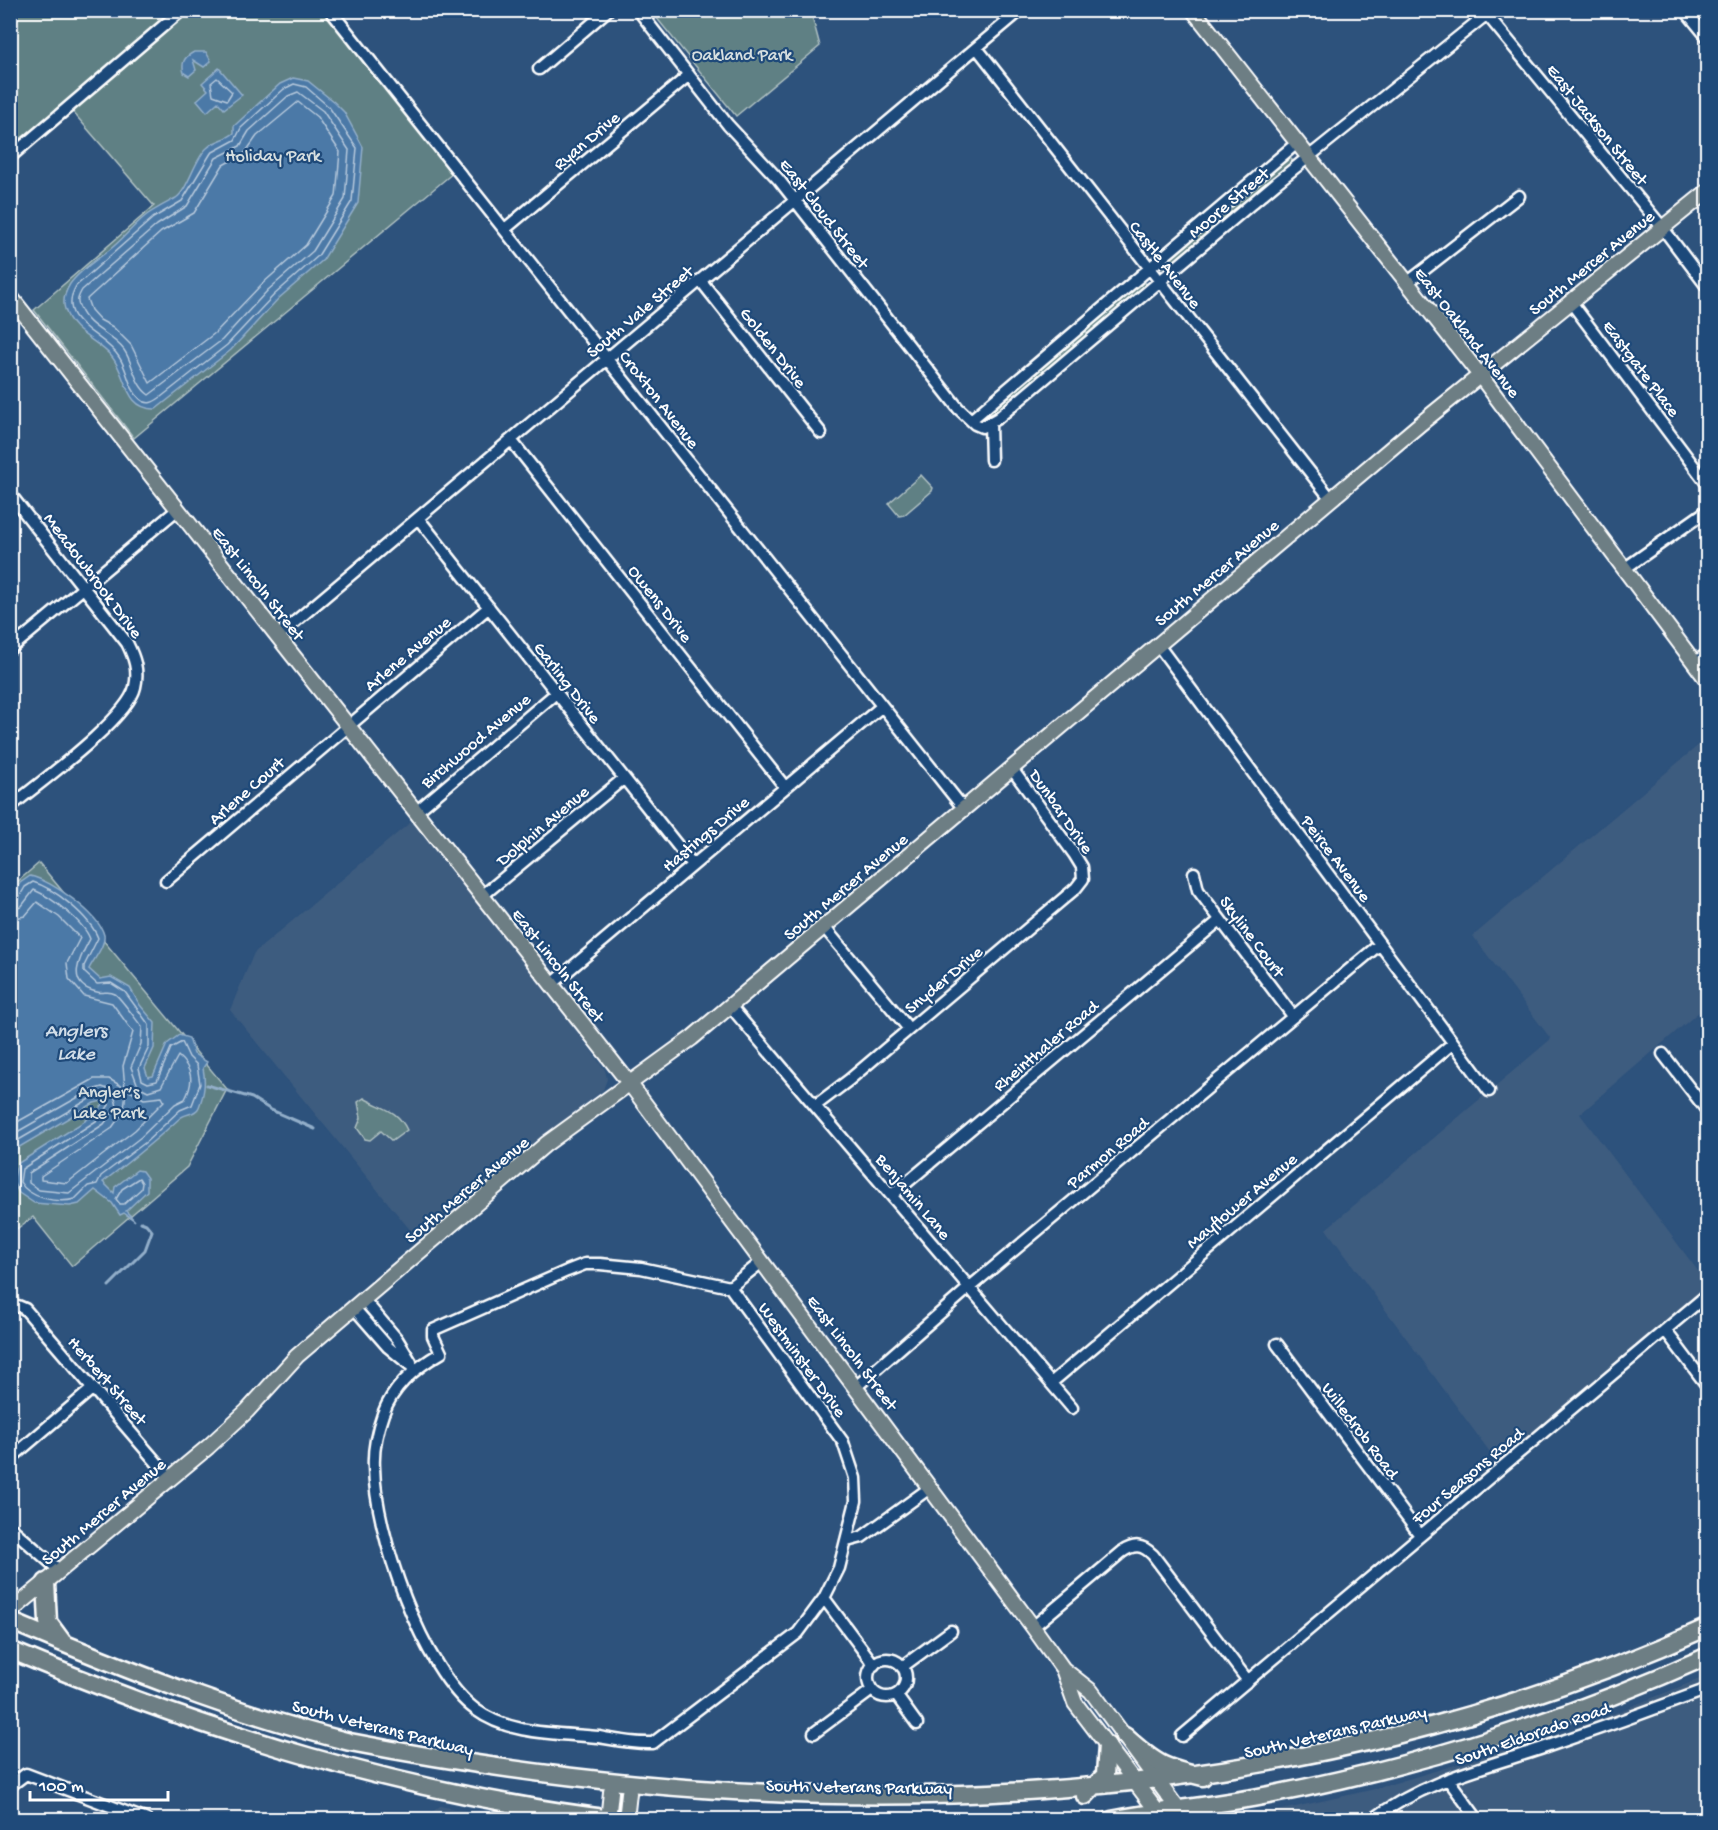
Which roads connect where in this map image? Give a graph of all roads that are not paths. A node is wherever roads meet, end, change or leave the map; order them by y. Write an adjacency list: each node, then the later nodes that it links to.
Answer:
1 (182, 10): 14 (street)
2 (330, 10): 20 (street, Croxton Avenue)
3 (608, 10): 11 (street)
4 (638, 10): 12 (street, East Cloud Street)
5 (1021, 10): 10 (street, South Vale Street)
6 (1193, 10): 13 (main road, East Oakland Avenue)
7 (1685, 10): 9 (street)
8 (1488, 12): 15 (street, Moore Street); 19 (street, East Jackson Street)
9 (1707, 38)
10 (977, 48): 18 (street, South Vale Street); 21 (street, Castle Avenue)
11 (539, 69)
12 (689, 75): 18 (street, East Cloud Street); 20 (street, Ryan Drive)
13 (1297, 143): 15 (main road, East Oakland Avenue); 21 (street, Moore Street)
14 (10, 157)
15 (1308, 157): 23 (street, Moore Street); 24 (main road, East Oakland Avenue)
16 (1707, 191): 19 (main road, South Mercer Avenue)
17 (1519, 196): 24 (street)
18 (795, 202): 22 (street, South Vale Street); 30 (street, East Cloud Street)
19 (1662, 227): 25 (street, East Jackson Street); 27 (main road, South Mercer Avenue)
20 (505, 229): 28 (street, Croxton Avenue)
21 (1149, 268): 23 (street, Castle Avenue); 30 (street, Moore Street)
22 (701, 281): 28 (street, South Vale Street); 32 (street, Golden Drive)
23 (1160, 282): 31 (street, Moore Street); 37 (street, Castle Avenue)
24 (1407, 283): 29 (main road, East Oakland Avenue)
25 (1707, 288)
26 (10, 296): 38 (main road, East Lincoln Street)
27 (1570, 301): 29 (main road, South Mercer Avenue); 35 (street, Eastgate Place)
28 (607, 358): 33 (street, South Vale Street); 51 (street, Croxton Avenue)
29 (1479, 374): 37 (main road, South Mercer Avenue); 41 (main road, East Oakland Avenue)
30 (971, 420): 31 (street)
31 (990, 424): 34 (street)
32 (821, 433)
33 (511, 440): 40 (street, South Vale Street); 55 (street, Owens Drive)
34 (991, 460)
35 (1707, 485)
36 (10, 494): 42 (street, Meadowbrook Drive)
37 (1331, 499): 45 (main road, South Mercer Avenue)
38 (177, 509): 42 (street); 44 (main road, East Lincoln Street)
39 (1707, 510): 41 (street)
40 (418, 518): 43 (street, Garling Drive); 44 (street, South Vale Street)
41 (1624, 569): 48 (main road, East Oakland Avenue)
42 (83, 587): 46 (street); 56 (street, Meadowbrook Drive)
43 (489, 608): 50 (street, Garling Drive); 52 (street, Arlene Avenue)
44 (278, 636): 52 (main road, East Lincoln Street)
45 (1158, 645): 53 (main road, South Mercer Avenue); 66 (street, Peirce Avenue)
46 (10, 649)
47 (1707, 653): 48 (street)
48 (1694, 663): 49 (main road, East Oakland Avenue)
49 (1707, 681)
50 (556, 693): 54 (street, Garling Drive); 58 (street, Birchwood Avenue)
51 (881, 707): 55 (street, Hastings Drive); 57 (street, Croxton Avenue)
52 (347, 725): 58 (main road, East Lincoln Street); 62 (street, Arlene Court)
53 (1012, 769): 57 (main road, South Mercer Avenue); 60 (street, Dunbar Drive)
54 (623, 779): 59 (street, Garling Drive); 63 (street, Dolphin Avenue)
55 (785, 787): 59 (street, Hastings Drive)
56 (10, 807)
57 (964, 809): 65 (main road, South Mercer Avenue)
58 (416, 812): 63 (main road, East Lincoln Street)
59 (693, 865): 67 (street, Hastings Drive)
60 (1084, 873): 70 (street, Snyder Drive)
61 (1194, 873): 64 (street, Skyline Court)
62 (166, 881)
63 (482, 896): 67 (main road, East Lincoln Street)
64 (1220, 920): 69 (street, Skyline Court); 77 (street, Rheinthaler Road)
65 (824, 927): 68 (main road, South Mercer Avenue); 70 (street)
66 (1380, 944): 69 (street, Parmon Road); 71 (street, Peirce Avenue)
67 (551, 984): 73 (main road, East Lincoln Street)
68 (730, 1006): 73 (main road, South Mercer Avenue); 75 (street, Benjamin Lane)
69 (1293, 1016): 80 (street, Parmon Road)
70 (909, 1029): 75 (street, Snyder Drive)
71 (1453, 1042): 74 (street, Peirce Avenue); 87 (street, Mayflower Avenue)
72 (1663, 1054): 76 (street)
73 (630, 1084): 78 (main road, East Lincoln Street); 82 (main road, South Mercer Avenue)
74 (1489, 1091)
75 (816, 1105): 77 (street, Benjamin Lane)
76 (1707, 1112)
77 (892, 1196): 80 (street, Benjamin Lane)
78 (763, 1261): 79 (street); 88 (main road, East Lincoln Street)
79 (730, 1287): 86 (street, Westminster Drive); 97 (street, Westminster Drive)
80 (970, 1287): 87 (street, Benjamin Lane); 88 (street, Parmon Road)
81 (1707, 1294): 84 (street, Four Seasons Road)
82 (359, 1304): 86 (street); 93 (main road, South Mercer Avenue)
83 (14, 1307): 90 (street, Herbert Street)
84 (1665, 1330): 89 (street); 96 (street, Four Seasons Road)
85 (1276, 1344): 96 (street, Willedrob Road)
86 (416, 1370): 100 (street, Westminster Drive)
87 (1051, 1383): 91 (street, Benjamin Lane)
88 (857, 1386): 94 (main road, East Lincoln Street)
89 (1707, 1387)
90 (92, 1389): 92 (street); 93 (street, Herbert Street)
91 (1072, 1408)
92 (10, 1460)
93 (170, 1478): 98 (main road, South Mercer Avenue)
94 (931, 1487): 97 (street); 103 (main road, East Lincoln Street)
95 (10, 1527): 98 (street)
96 (1420, 1535): 112 (street, Four Seasons Road)
97 (847, 1541): 100 (street, Westminster Drive)
98 (59, 1570): 99 (main road, South Mercer Avenue)
99 (46, 1582): 101 (main road, South Mercer Avenue); 106 (highway)
100 (824, 1598): 109 (street)
101 (10, 1612)
102 (10, 1621): 106 (highway, South Veterans Parkway)
103 (1034, 1627): 111 (main road, East Lincoln Street); 112 (street)
104 (1707, 1627): 121 (highway, South Veterans Parkway)
105 (951, 1631): 110 (street)
106 (65, 1644): 126 (highway, South Veterans Parkway)
107 (10, 1650): 131 (highway)
108 (1707, 1656): 129 (highway)
109 (874, 1665): 110 (street); 114 (street)
110 (902, 1667): 115 (street)
111 (1063, 1668): 118 (main road, East Lincoln Street); 120 (main road, East Lincoln Street)
112 (1248, 1681): 119 (street, Four Seasons Road)
113 (1707, 1689): 122 (street, South Eldorado Road)
114 (872, 1690): 115 (street); 117 (street)
115 (896, 1695): 116 (street)
116 (917, 1724)
117 (814, 1733)
118 (1125, 1736): 121 (highway); 124 (main road, East Lincoln Street)
119 (1182, 1736)
120 (1107, 1745): 125 (main road, East Lincoln Street); 128 (highway)
121 (1212, 1779): 124 (highway, South Veterans Parkway)
122 (1448, 1779): 137 (street, South Eldorado Road); 138 (street)
123 (10, 1786): 134 (street)
124 (1161, 1786): 125 (highway, South Veterans Parkway); 130 (main road, East Lincoln Street)
125 (1141, 1789): 128 (highway, South Veterans Parkway); 132 (main road, East Lincoln Street)
126 (611, 1792): 127 (highway, South Veterans Parkway); 133 (main road)
127 (629, 1793): 128 (highway, South Veterans Parkway); 133 (main road)
128 (1085, 1796)
129 (1225, 1803): 130 (highway); 136 (highway)
130 (1183, 1814): 132 (highway)
131 (563, 1815): 133 (highway)
132 (1161, 1816): 135 (highway)
133 (616, 1819)
134 (147, 1820)
135 (1112, 1820)
136 (1216, 1820)
137 (1372, 1820)
138 (1478, 1820)

